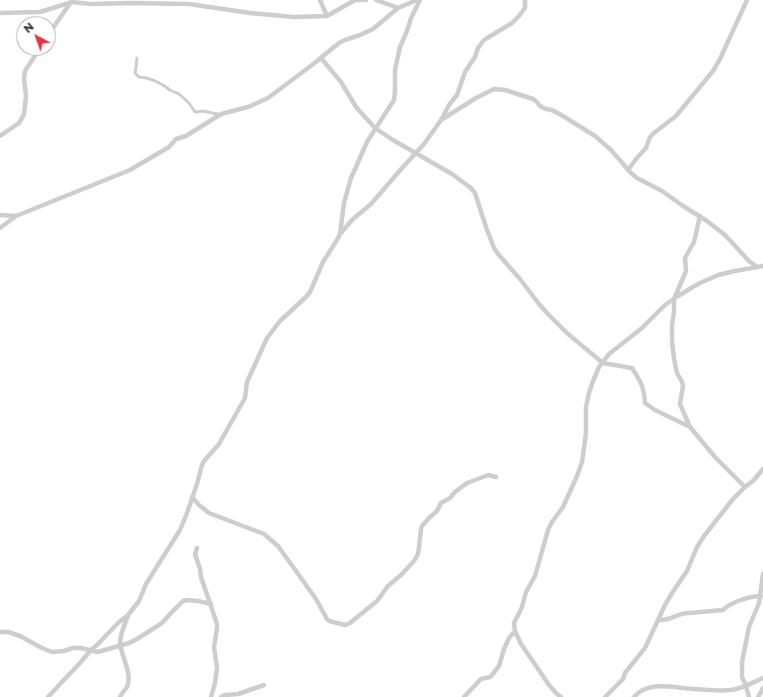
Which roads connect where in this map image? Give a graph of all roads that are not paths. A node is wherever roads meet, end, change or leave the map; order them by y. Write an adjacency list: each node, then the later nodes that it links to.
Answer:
1 (320, 0): 11 (street)
2 (366, 0): 11 (street)
3 (376, 0): 9 (street)
4 (417, 0): 9 (street)
5 (420, 0): 18 (street)
6 (525, 0): 17 (street)
7 (747, 0): 21 (street)
8 (72, 2): 10 (street); 11 (street); 12 (street)
9 (398, 8): 15 (street)
10 (0, 13)
11 (327, 16)
12 (56, 24)
13 (35, 56): 19 (street)
14 (137, 58): 16 (street)
15 (321, 58): 18 (street); 23 (street)
16 (217, 114)
17 (441, 120): 20 (street); 21 (street)
18 (375, 128): 20 (street); 26 (street)
19 (0, 136)
20 (416, 153): 26 (street); 30 (street)
21 (628, 170): 24 (street)
22 (0, 215): 23 (street)
23 (16, 216): 25 (street)
24 (700, 216): 28 (street); 29 (street)
25 (0, 228)
26 (340, 234): 35 (street)
27 (763, 266): 28 (street)
28 (757, 267): 29 (street)
29 (674, 299): 30 (street); 31 (street)
30 (602, 363): 31 (street); 42 (street)
31 (690, 427): 34 (street)
32 (763, 469): 34 (street)
33 (496, 477): 35 (street)
34 (745, 487): 41 (street)
35 (192, 497): 40 (street)
36 (197, 548): 39 (street)
37 (763, 574): 38 (street)
38 (762, 596): 41 (street); 48 (street)
39 (211, 604): 44 (street); 52 (street)
40 (128, 615): 44 (street); 45 (street)
41 (658, 620): 56 (street)
42 (515, 631): 54 (street); 55 (street)
43 (0, 632): 45 (street)
44 (121, 645): 45 (street); 51 (street)
45 (90, 651): 50 (street)
46 (763, 678): 48 (street)
47 (264, 685): 53 (street)
48 (746, 686): 57 (street); 58 (street)
49 (763, 688): 59 (street)
50 (48, 697)
51 (120, 697)
52 (211, 697)
53 (221, 697)
54 (464, 697)
55 (561, 697)
56 (605, 697)
57 (634, 697)
58 (749, 697)
59 (758, 697)

